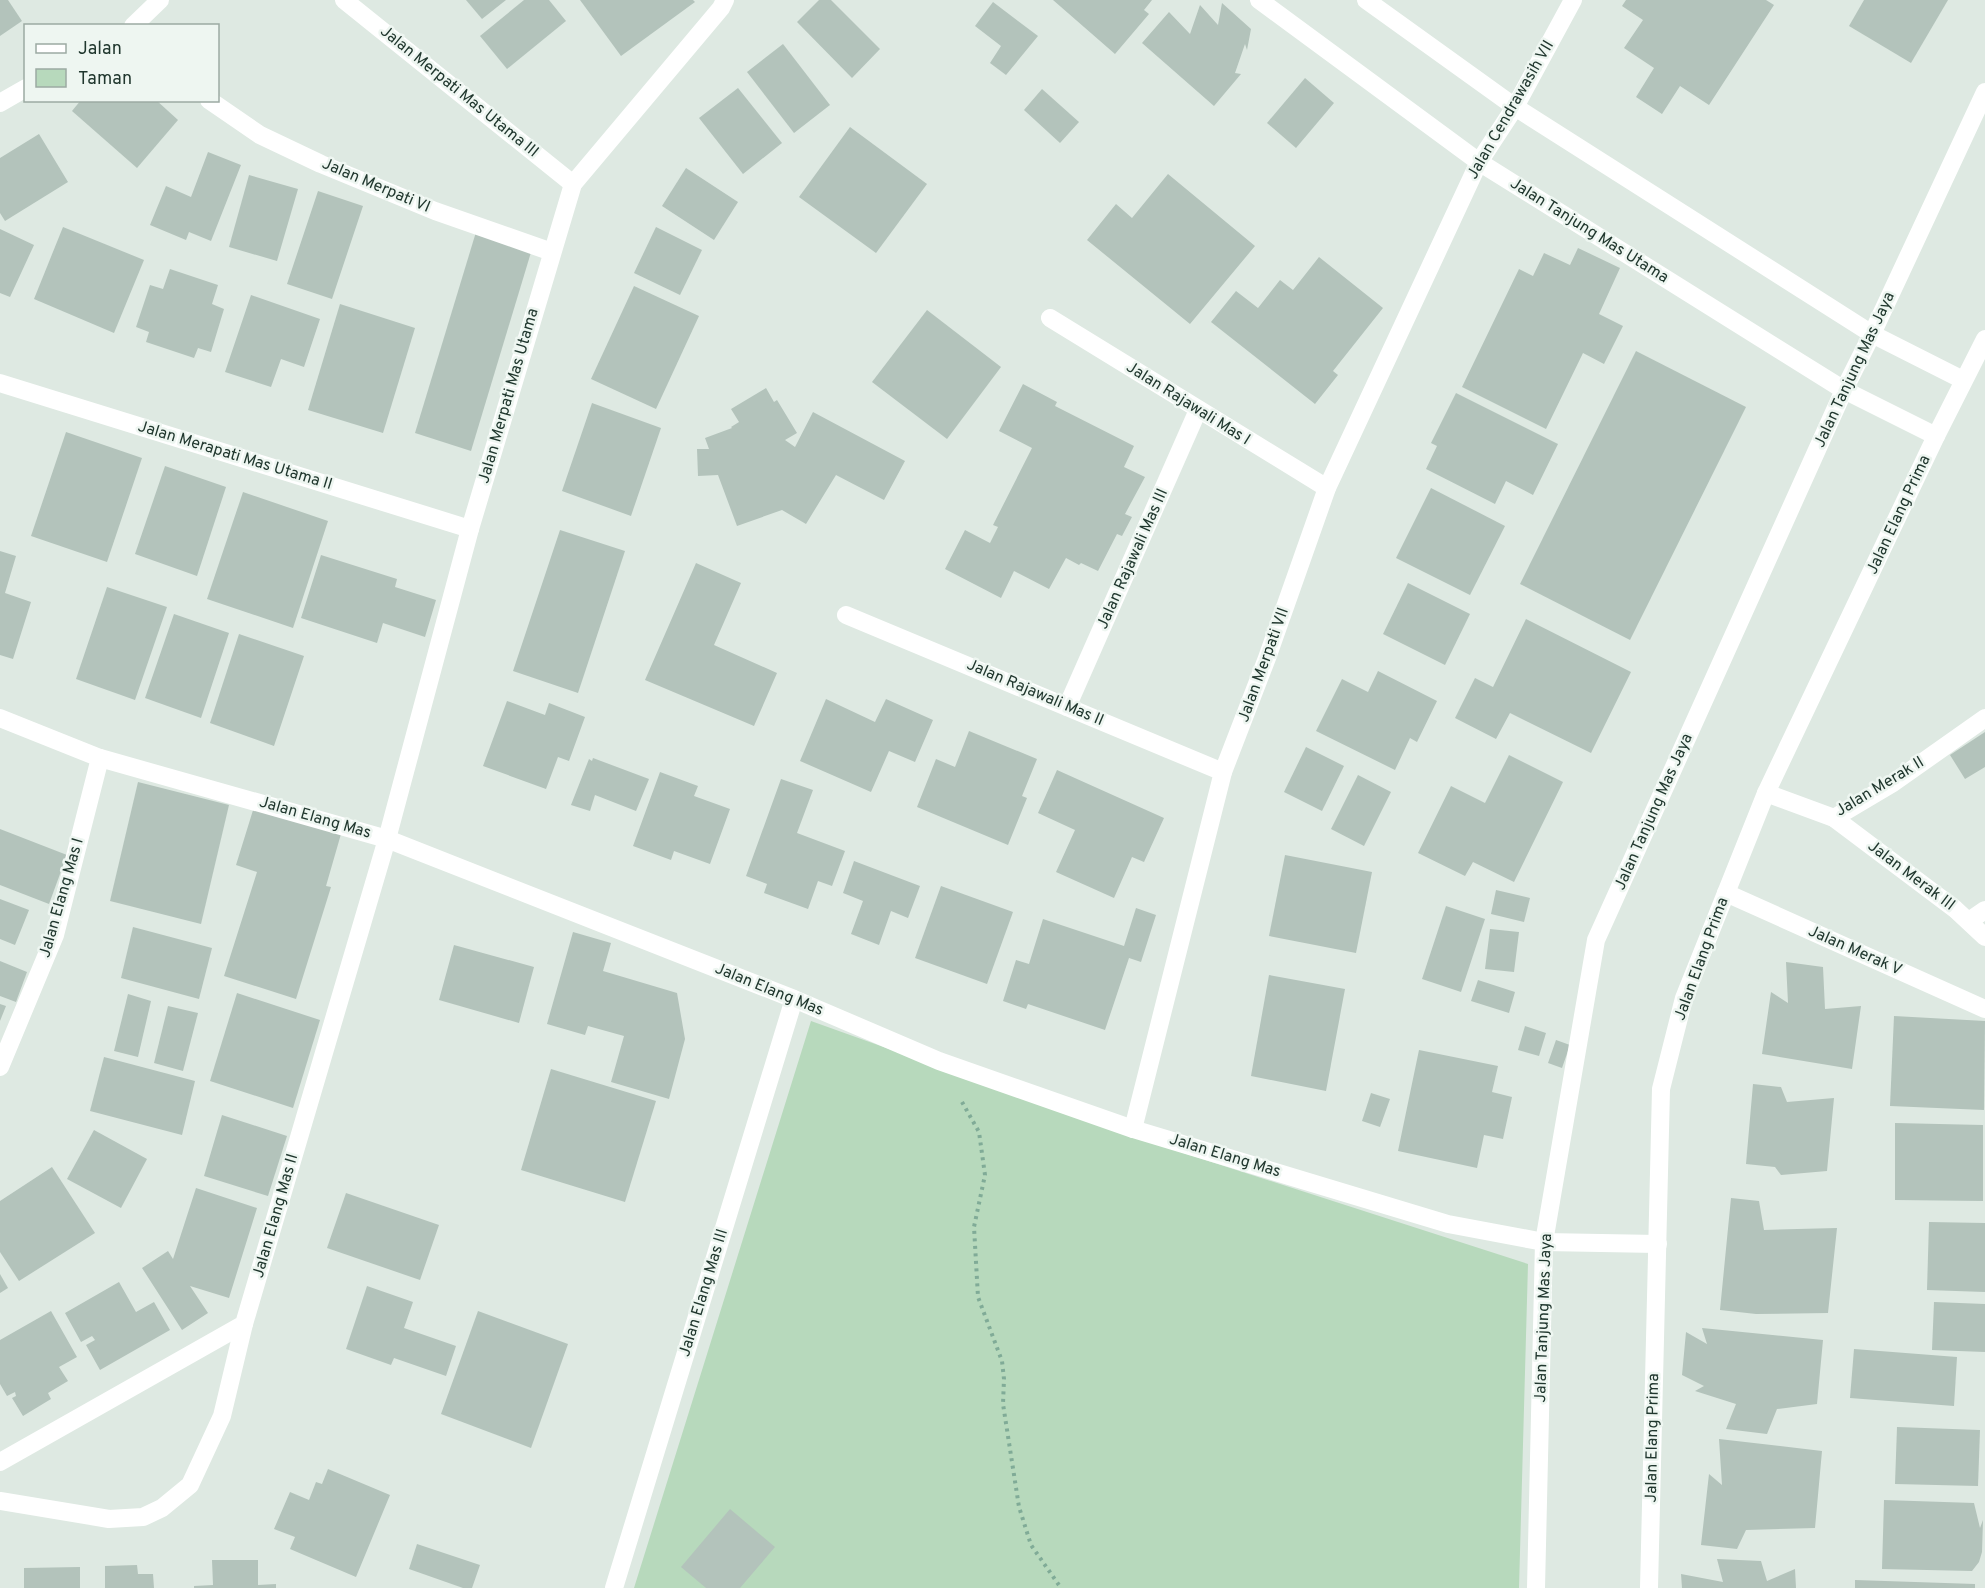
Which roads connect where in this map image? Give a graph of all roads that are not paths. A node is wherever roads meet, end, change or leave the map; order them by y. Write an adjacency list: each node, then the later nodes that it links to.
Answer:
1 (160, 0): 7 (street)
2 (344, 0): 14 (street, Jalan Merpati Mas Utama III)
3 (725, 0): 14 (street, Jalan Merpati Mas Utama)
4 (1259, 0): 13 (street, Jalan Tanjung Mas Utama)
5 (1366, 0): 12 (street)
6 (1573, 0): 12 (street, Jalan Cendrawasih VII)
7 (135, 24)
8 (24, 89): 11 (street)
9 (1985, 92): 18 (street, Jalan Tanjung Mas Jaya)
10 (212, 102): 16 (street, Jalan Merpati VI)
11 (0, 103)
12 (1515, 107): 13 (street, Jalan Cendrawasih VII); 18 (street)
13 (1479, 162): 15 (street, Jalan Cendrawasih VII); 22 (street, Jalan Tanjung Mas Utama)
14 (573, 184): 16 (street, Jalan Merpati Mas Utama)
15 (1452, 222): 25 (street, Jalan Merpati VII)
16 (552, 252): 26 (street, Jalan Merpati Mas Utama)
17 (1050, 318): 23 (street, Jalan Rajawali Mas I)
18 (1872, 334): 20 (street); 22 (street, Jalan Tanjung Mas Jaya)
19 (1985, 339): 20 (street, Jalan Elang Prima)
20 (1963, 380): 24 (street, Jalan Elang Prima)
21 (0, 383): 26 (street, Jalan Merapati Mas Utama II)
22 (1844, 390): 24 (street, Jalan Tanjung Mas Utama); 44 (street, Jalan Tanjung Mas Jaya)
23 (1198, 411): 25 (street, Jalan Rajawali Mas I); 28 (street, Jalan Rajawali Mas III)
24 (1936, 436): 33 (street, Jalan Elang Prima)
25 (1327, 488): 32 (street, Jalan Merpati VII)
26 (470, 529): 35 (street, Jalan Merpati Mas Utama)
27 (846, 615): 28 (street, Jalan Rajawali Mas II)
28 (1067, 707): 32 (street, Jalan Rajawali Mas II)
29 (0, 718): 31 (street, Jalan Elang Mas)
30 (1985, 718): 34 (street, Jalan Merak II)
31 (100, 758): 35 (street, Jalan Elang Mas); 42 (street, Jalan Elang Mas I)
32 (1223, 772): 43 (street, Jalan Merpati VII)
33 (1767, 793): 34 (street, Jalan Merak II); 36 (street, Jalan Elang Prima)
34 (1834, 818): 38 (street, Jalan Merak III)
35 (387, 839): 40 (street, Jalan Elang Mas); 46 (street, Jalan Elang Mas II)
36 (1726, 893): 41 (street, Jalan Merak V); 45 (street, Jalan Elang Prima)
37 (1985, 910): 38 (street)
38 (1969, 921): 39 (street, Jalan Merak III)
39 (1985, 937)
40 (794, 999): 43 (street, Jalan Elang Mas); 49 (street, Jalan Elang Mas III)
41 (1985, 1009)
42 (0, 1066)
43 (1133, 1129): 44 (street, Jalan Elang Mas)
44 (1544, 1242): 45 (street, Jalan Elang Mas); 50 (street, Jalan Tanjung Mas Jaya)
45 (1658, 1244): 51 (street, Jalan Elang Prima)
46 (244, 1324): 47 (street); 48 (street, Jalan Elang Mas II)
47 (0, 1462)
48 (0, 1501)
49 (614, 1588)
50 (1536, 1588)
51 (1649, 1588)

